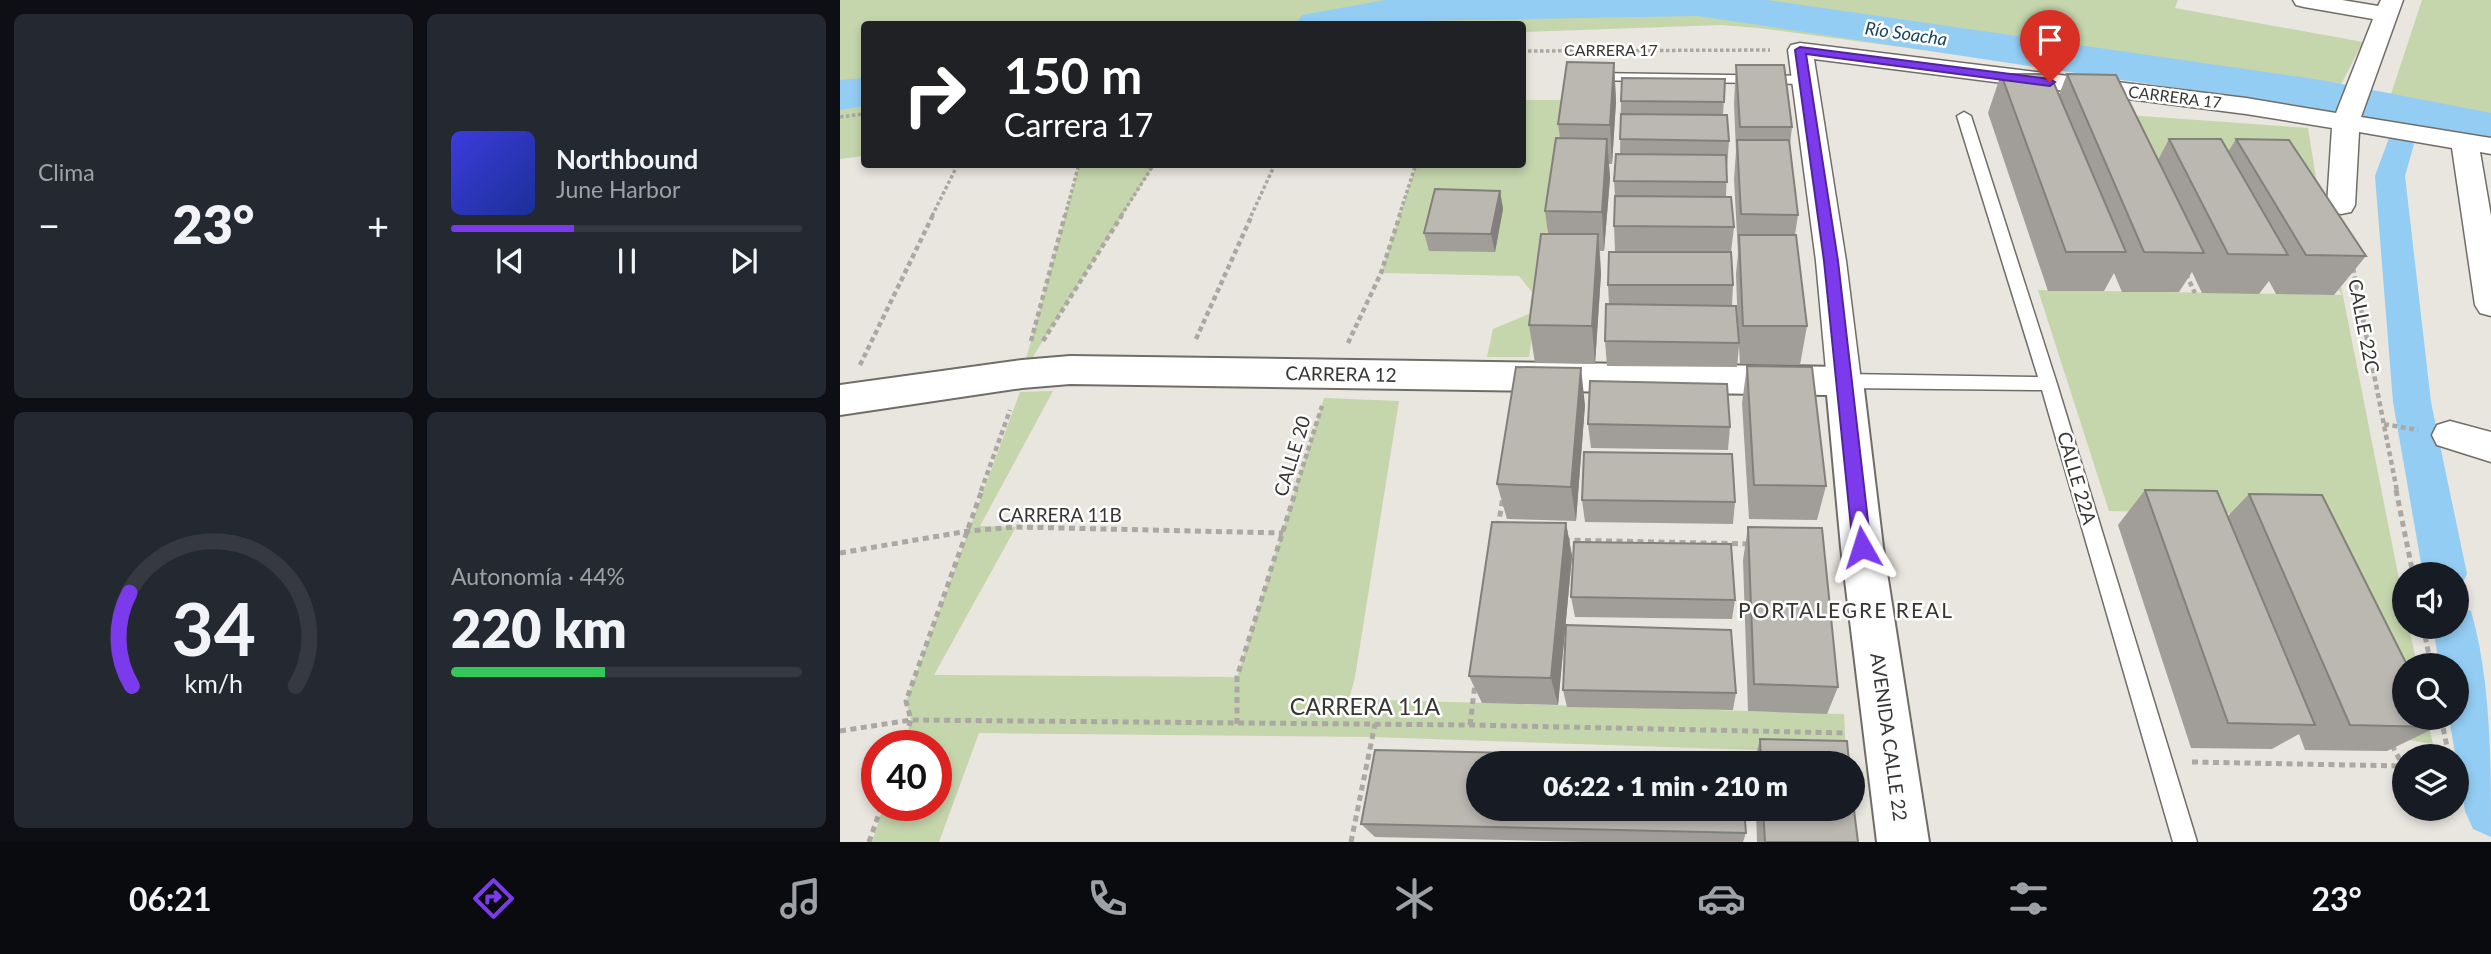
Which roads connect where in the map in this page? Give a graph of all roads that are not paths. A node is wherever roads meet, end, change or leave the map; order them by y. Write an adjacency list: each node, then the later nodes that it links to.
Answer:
1 (2304, 0): 2 (street)
2 (2390, 8): 6 (street)
3 (1800, 50): 5 (street, AVENIDA CALLE 22); 6 (street, CARRERA 17)
4 (1579, 77): 5 (lane)
5 (1806, 80): 11 (street, AVENIDA CALLE 22)
6 (2351, 108): 8 (street, CARRERA 17); 9 (street)
7 (1964, 116): 12 (lane, CALLE 22A)
8 (2477, 143): 10 (street)
9 (2341, 205)
10 (2491, 305)
11 (1844, 380): 12 (lane); 13 (street, CARRERA 12); 16 (street, AVENIDA CALLE 22)
12 (2049, 384): 17 (lane, CALLE 22A)
13 (841, 400)
14 (2449, 435): 15 (street)
15 (2491, 447)
16 (1903, 842)
17 (2185, 842)

